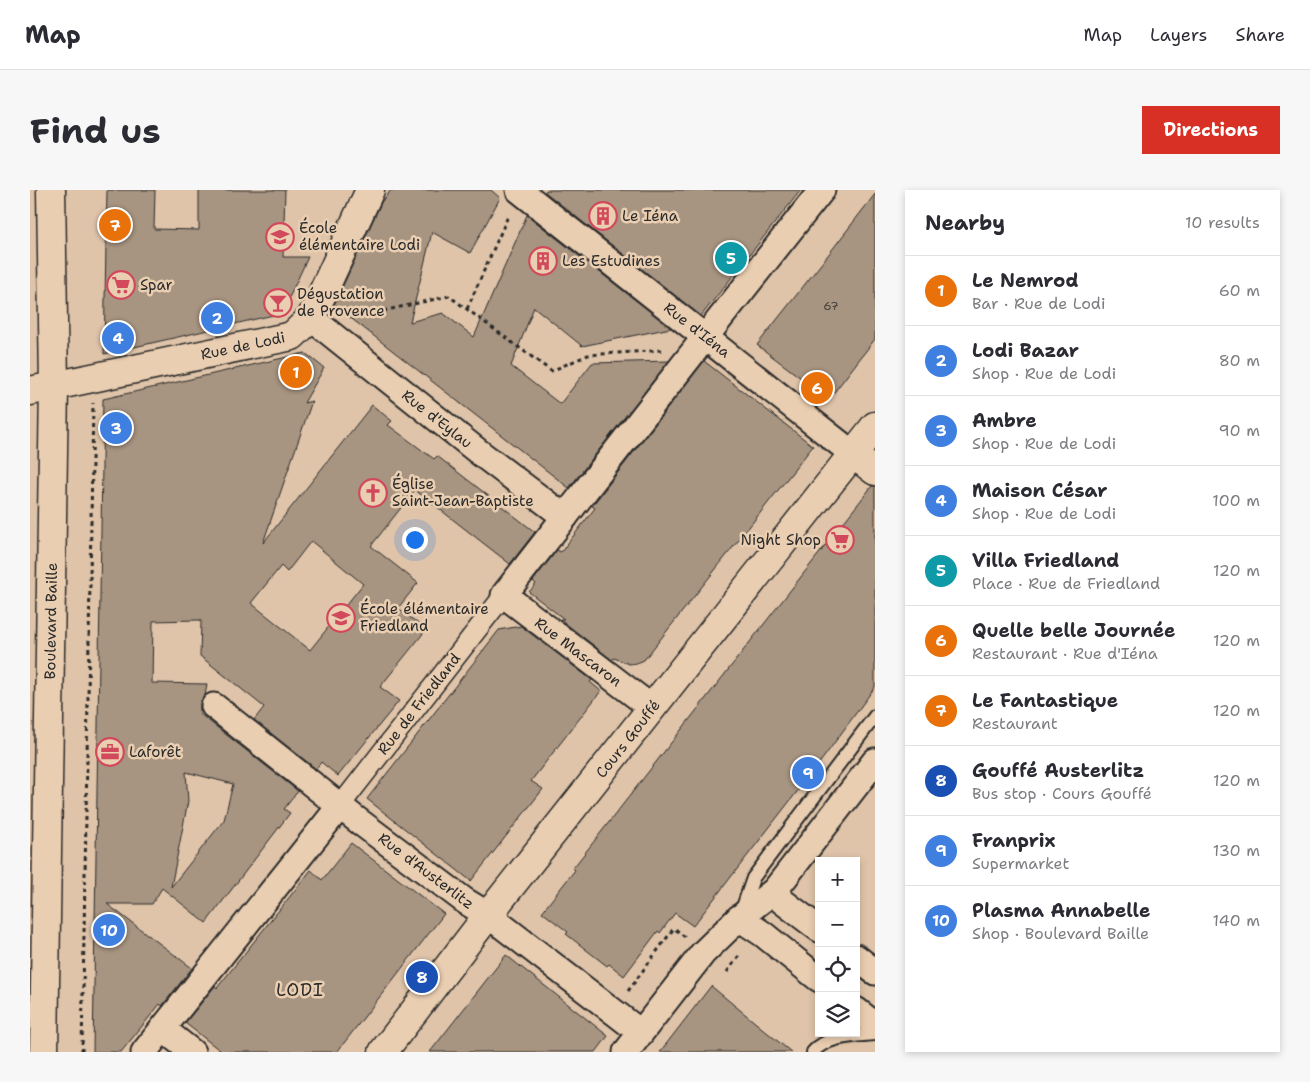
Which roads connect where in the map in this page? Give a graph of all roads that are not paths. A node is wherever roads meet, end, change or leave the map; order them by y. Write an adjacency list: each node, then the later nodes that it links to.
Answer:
1 (51, 190): 7 (main road, Boulevard Baille)
2 (370, 190): 5 (main road, Rue de Lodi)
3 (519, 190): 6 (street, Rue d'Iéna)
4 (822, 190): 6 (street, Rue de Friedland)
5 (311, 318): 7 (main road, Rue de Lodi); 11 (street, Rue d'Eylau)
6 (700, 343): 9 (street, Rue d'Iéna); 11 (street, Rue de Friedland)
7 (42, 388): 30 (main road, Boulevard Baille)
8 (875, 426): 9 (main road, Cours Gouffé)
9 (853, 454): 10 (main road, Rue d'Iéna); 14 (main road, Cours Gouffé)
10 (875, 471)
11 (564, 517): 12 (street, Rue de Friedland)
12 (504, 595): 14 (street, Rue Mascaron); 17 (street, Rue de Friedland)
13 (214, 706): 17 (street, Rue d'Austerlitz)
14 (652, 708): 19 (main road, Cours Gouffé)
15 (875, 716): 20 (lane)
16 (875, 761): 18 (street)
17 (340, 806): 19 (street, Rue d'Austerlitz); 27 (street, Rue de Friedland)
18 (776, 890): 20 (street); 21 (street)
19 (488, 916): 28 (street, Rue d'Austerlitz); 33 (main road, Cours Gouffé)
20 (739, 918): 24 (street); 28 (street)
21 (815, 926)
22 (860, 961): 23 (street)
23 (875, 972)
24 (815, 976)
25 (860, 1013): 26 (street)
26 (875, 1025)
27 (163, 1029): 31 (street, Rue de Friedland); 32 (street)
28 (640, 1032): 34 (street)
29 (875, 1034): 35 (lane)
30 (44, 1052)
31 (144, 1052)
32 (192, 1052)
33 (383, 1052)
34 (626, 1052)
35 (814, 1052)

